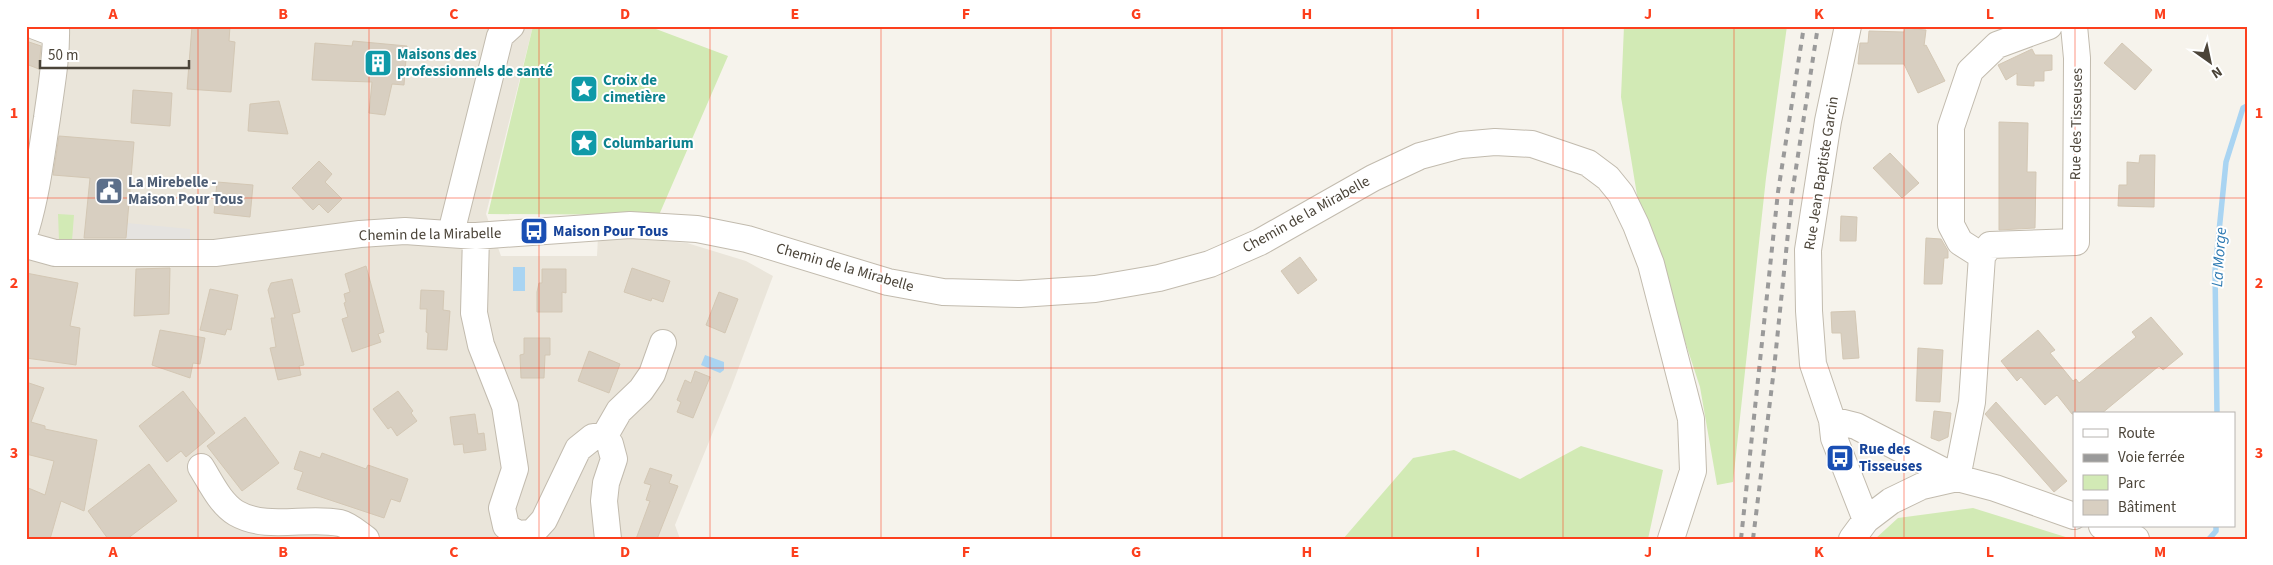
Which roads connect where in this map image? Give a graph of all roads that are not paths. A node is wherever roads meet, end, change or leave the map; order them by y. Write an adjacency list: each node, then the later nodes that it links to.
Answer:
1 (510, 26): 7 (street)
2 (1848, 26): 12 (street, Rue Jean Baptiste Garcin)
3 (2049, 26): 10 (street)
4 (2074, 26): 10 (street, Rue des Tisseuses)
5 (49, 29): 6 (street)
6 (26, 229)
7 (451, 233): 8 (street, Chemin de la Mirabelle); 9 (street, Chemin de la Mirabelle)
8 (476, 236): 13 (street); 21 (street, Chemin de la Mirabelle)
9 (26, 245)
10 (1982, 256): 15 (street)
11 (663, 343): 13 (street)
12 (1832, 420): 15 (street); 18 (street, Rue Jean Baptiste Garcin)
13 (604, 437): 20 (street)
14 (201, 467): 19 (street)
15 (1957, 478): 16 (street); 18 (street)
16 (2073, 516)
17 (2107, 528): 22 (street)
18 (1859, 529)
19 (366, 539)
20 (608, 539)
21 (1671, 539)
22 (2136, 539)

